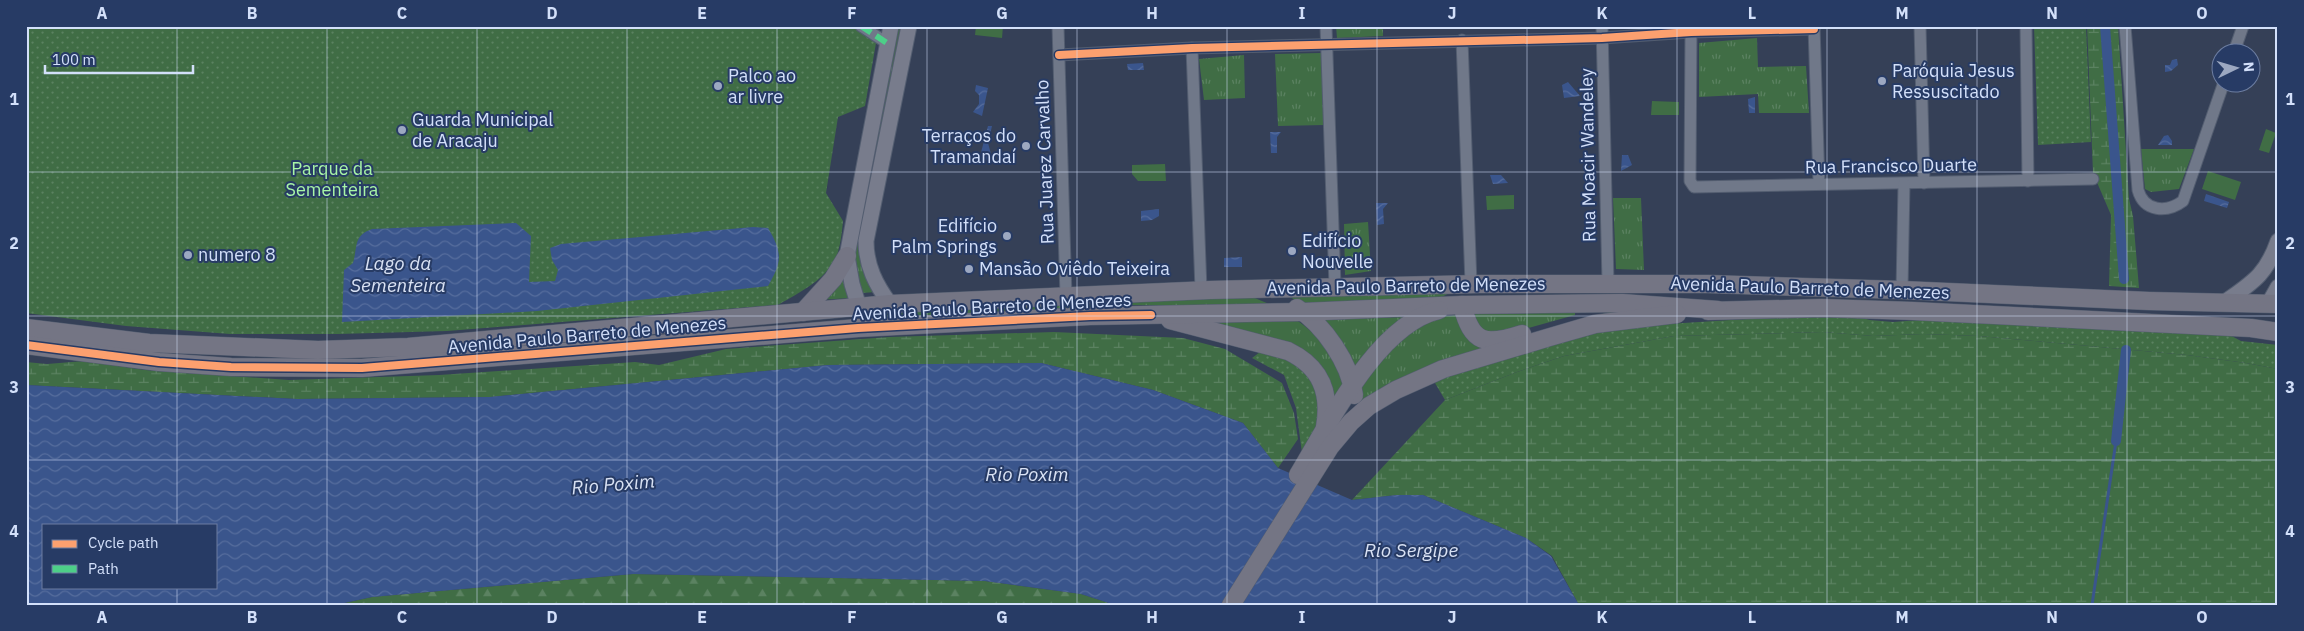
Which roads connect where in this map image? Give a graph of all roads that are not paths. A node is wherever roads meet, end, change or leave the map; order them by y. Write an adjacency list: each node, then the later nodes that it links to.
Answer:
1 (861, 26): 14 (street)
2 (890, 26): 14 (main road)
3 (908, 26): 21 (main road)
4 (1058, 26): 18 (street, Rua Juarez Carvalho)
5 (1326, 26): 16 (street)
6 (1920, 26): 23 (street)
7 (2026, 26): 24 (street)
8 (2125, 26): 19 (street)
9 (2243, 26): 15 (street)
10 (1814, 28): 12 (street); 25 (street)
11 (1602, 32): 12 (street); 13 (street); 29 (street, Rua Moacir Wandeley)
12 (1691, 32): 25 (street, Rua Francisco Duarte)
13 (1462, 40): 16 (street); 30 (street)
14 (887, 42): 20 (main road)
15 (2237, 42)
16 (1327, 45): 17 (street); 32 (street)
17 (1192, 48): 18 (street); 35 (street)
18 (1059, 55): 37 (street, Rua Juarez Carvalho)
19 (2221, 92)
20 (866, 152): 21 (main road); 28 (main road)
21 (881, 168): 41 (main road)
22 (2093, 179): 24 (street, Rua Francisco Duarte)
23 (1924, 182): 24 (street, Rua Francisco Duarte); 26 (street, Rua Francisco Duarte)
24 (2028, 182)
25 (1819, 184): 26 (street, Rua Francisco Duarte)
26 (1904, 184): 36 (street)
27 (2278, 242): 38 (main road)
28 (847, 256): 43 (main road); 45 (main road)
29 (1608, 282): 31 (main road, Avenida Paulo Barreto de Menezes); 36 (main road, Avenida Paulo Barreto de Menezes)
30 (1472, 284): 31 (main road, Avenida Paulo Barreto de Menezes); 32 (main road, Avenida Paulo Barreto de Menezes)
31 (1501, 284): 42 (main road)
32 (1335, 286): 34 (main road, Avenida Paulo Barreto de Menezes)
33 (2278, 286): 40 (main road)
34 (1262, 289): 35 (main road, Avenida Paulo Barreto de Menezes); 46 (main road)
35 (1201, 290): 37 (main road, Avenida Paulo Barreto de Menezes)
36 (1902, 290): 38 (main road, Avenida Paulo Barreto de Menezes)
37 (1066, 297): 41 (main road, Avenida Paulo Barreto de Menezes)
38 (2225, 302): 40 (main road, Avenida Paulo Barreto de Menezes)
39 (1622, 303): 42 (main road, Avenida Paulo Barreto de Menezes); 42 (main road); 44 (main road, Avenida Paulo Barreto de Menezes)
40 (2273, 303): 48 (main road)
41 (890, 304): 43 (main road, Avenida Paulo Barreto de Menezes)
42 (1462, 305): 46 (main road, Avenida Paulo Barreto de Menezes); 53 (main road)
43 (860, 307): 45 (main road, Avenida Paulo Barreto de Menezes); 49 (main road)
44 (1718, 310): 48 (main road, Avenida Paulo Barreto de Menezes); 54 (main road, Avenida Paulo Barreto de Menezes)
45 (803, 312): 50 (main road, Avenida Paulo Barreto de Menezes)
46 (1302, 312): 47 (main road, Avenida Paulo Barreto de Menezes); 53 (main road)
47 (1151, 315): 49 (main road, Avenida Paulo Barreto de Menezes); 55 (main road)
48 (2094, 319): 51 (main road, Avenida Paulo Barreto de Menezes)
49 (873, 327): 52 (main road, Avenida Paulo Barreto de Menezes)
50 (26, 328)
51 (2278, 332)
52 (26, 345)
53 (1353, 385): 54 (main road); 55 (main road)
54 (1351, 422): 55 (main road, Avenida Paulo Barreto de Menezes)
55 (1325, 439): 56 (main road); 57 (main road)
56 (1217, 605)
57 (1231, 605)

